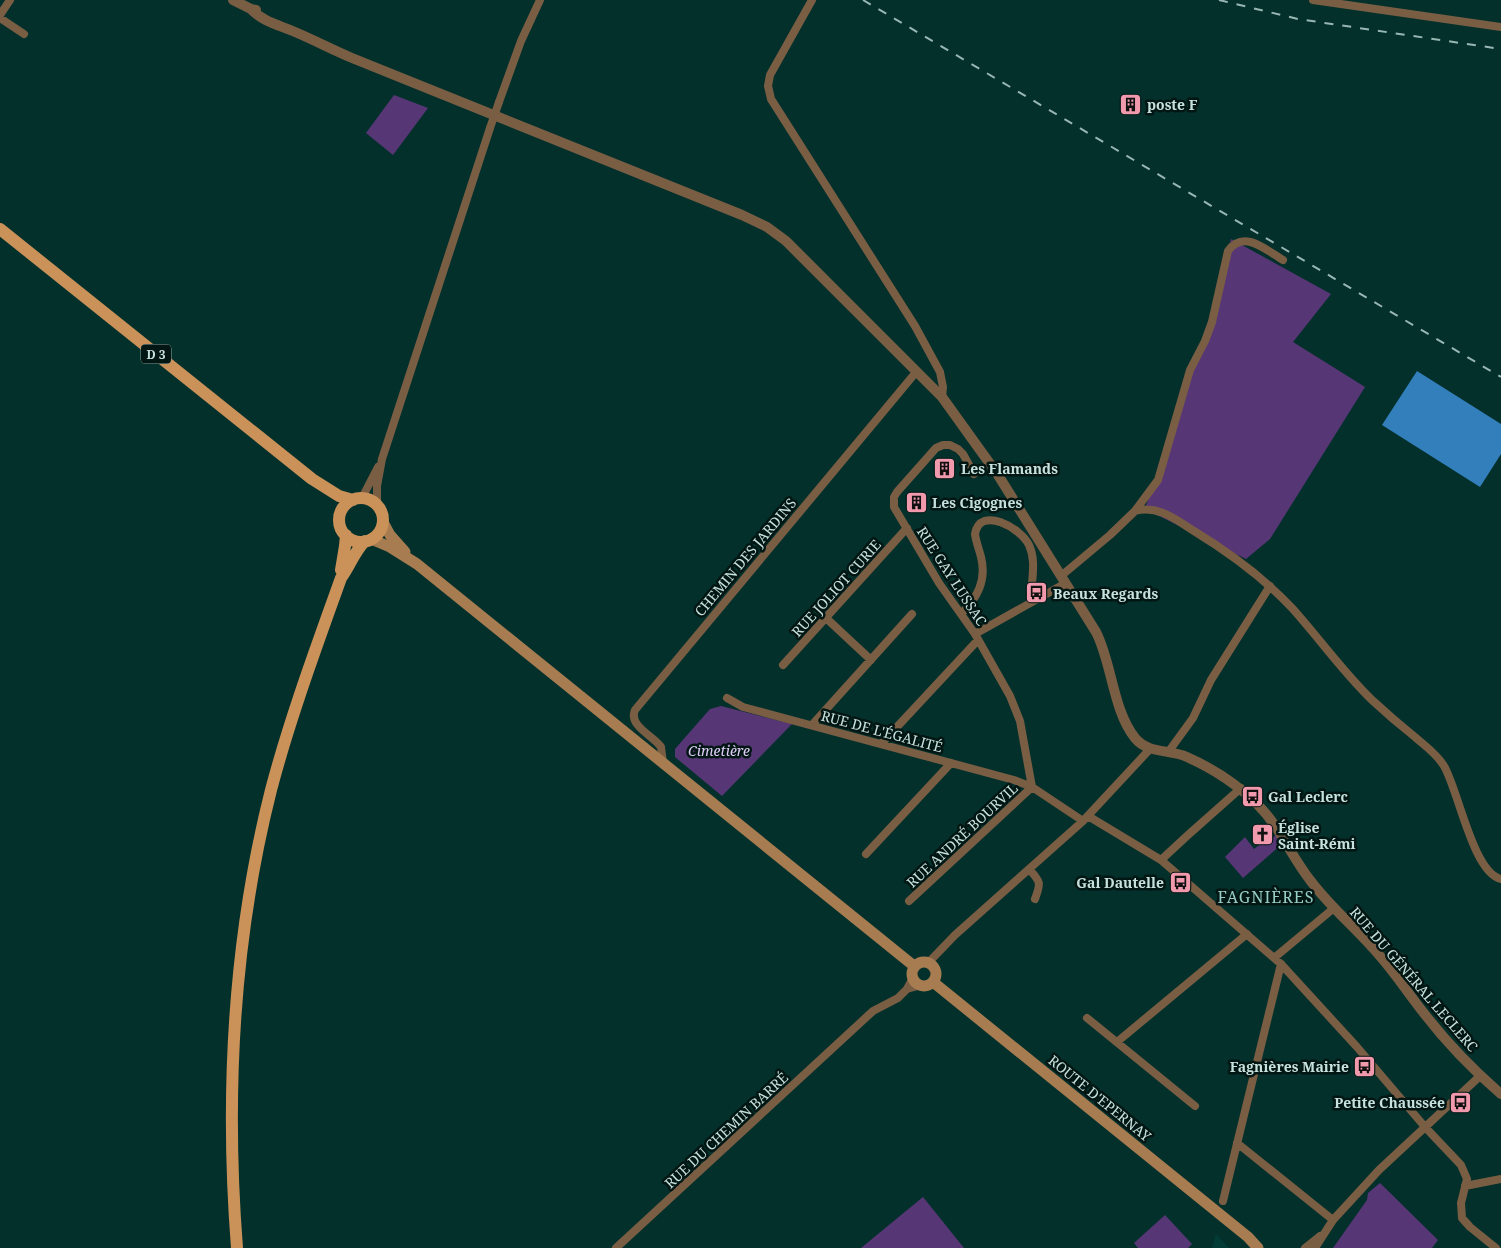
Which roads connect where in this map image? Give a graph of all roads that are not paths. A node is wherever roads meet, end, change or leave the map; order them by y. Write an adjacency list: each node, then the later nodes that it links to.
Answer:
1 (10, 0): 6 (street)
2 (540, 0): 13 (street, bridge)
3 (812, 0): 12 (street)
4 (1314, 0): 7 (street)
5 (237, 2): 11 (street)
6 (0, 17): 8 (street)
7 (1501, 27)
8 (24, 34)
9 (0, 229): 15 (main road, D 3)
10 (1283, 260): 18 (street)
11 (917, 371): 12 (street); 40 (street, CHEMIN DES JARDINS)
12 (942, 397): 26 (street)
13 (382, 459): 16 (street); 17 (street)
14 (974, 474): 21 (street, RUE GAY LUSSAC)
15 (312, 480): 16 (main road, D 3); 19 (main road, D 3)
16 (357, 499): 17 (main road); 19 (main road)
17 (377, 505): 20 (main road)
18 (1135, 511): 26 (street); 28 (street)
19 (340, 517): 22 (main road)
20 (383, 522): 23 (main road); 24 (main road)
21 (907, 528): 30 (street, RUE GAY LUSSAC); 31 (street, RUE JOLIOT CURIE)
22 (346, 535): 23 (main road); 25 (main road)
23 (368, 540): 24 (main road); 25 (main road)
24 (416, 564): 40 (main road)
25 (341, 578): 72 (main road)
26 (1063, 579): 32 (street); 38 (street)
27 (1032, 584): 30 (street)
28 (1270, 586): 39 (street); 48 (street)
29 (912, 614): 33 (street)
30 (961, 614): 32 (street, RUE GAY LUSSAC)
31 (826, 618): 33 (street); 34 (street, RUE JOLIOT CURIE)
32 (976, 637): 37 (street); 42 (street, RUE GAY LUSSAC)
33 (871, 660): 36 (street)
34 (783, 665)
35 (726, 698): 36 (street, RUE DE L'ÉGALITÉ)
36 (812, 725): 37 (street, RUE DE L'ÉGALITÉ)
37 (882, 744): 41 (street, RUE DE L'ÉGALITÉ)
38 (1150, 749): 39 (street, RUE DU GÉNÉRAL LECLERC); 44 (street)
39 (1169, 751): 43 (street, RUE DU GÉNÉRAL LECLERC)
40 (663, 763): 56 (main road)
41 (951, 763): 42 (street, RUE DE L'ÉGALITÉ); 45 (street)
42 (1032, 788): 44 (street, RUE DE L'ÉGALITÉ); 50 (street, RUE ANDRÉ BOURVIL)
43 (1240, 788): 46 (street); 51 (street, RUE DU GÉNÉRAL LECLERC)
44 (1085, 819): 46 (street, RUE DE L'ÉGALITÉ); 47 (street)
45 (866, 854)
46 (1161, 860): 52 (street, RUE DE L'ÉGALITÉ)
47 (1029, 869): 49 (street); 54 (street)
48 (1501, 879)
49 (1035, 899)
50 (909, 900)
51 (1334, 908): 53 (street); 60 (street, RUE DU GÉNÉRAL LECLERC)
52 (1247, 934): 53 (street, RUE DE L'ÉGALITÉ); 59 (street)
53 (1274, 958): 55 (street, RUE DE L'ÉGALITÉ)
54 (928, 963): 56 (main road); 57 (main road)
55 (1281, 964): 63 (street, RUE DE L'ÉGALITÉ); 64 (street)
56 (916, 977): 57 (main road); 73 (street, RUE DU CHEMIN BARRÉ)
57 (933, 982): 70 (main road, ROUTE D'EPERNAY)
58 (1087, 1018): 59 (street)
59 (1116, 1042): 62 (street)
60 (1480, 1076): 61 (street, RUE DU GÉNÉRAL LECLERC); 63 (street)
61 (1501, 1094)
62 (1195, 1106)
63 (1425, 1127): 66 (street, RUE DE L'ÉGALITÉ); 68 (street)
64 (1237, 1143): 67 (street); 68 (street)
65 (1501, 1179): 66 (street)
66 (1465, 1186): 71 (street)
67 (1223, 1201)
68 (1333, 1220): 69 (street)
69 (1323, 1233): 76 (street); 77 (street)
70 (1248, 1237): 74 (main road, ROUTE D'EPERNAY); 75 (main road, ROUTE D'EPERNAY)
71 (1486, 1240): 78 (street); 79 (street)
72 (237, 1248)
73 (616, 1248)
74 (1258, 1248)
75 (1266, 1248)
76 (1305, 1248)
77 (1316, 1248)
78 (1480, 1248)
79 (1496, 1248)

